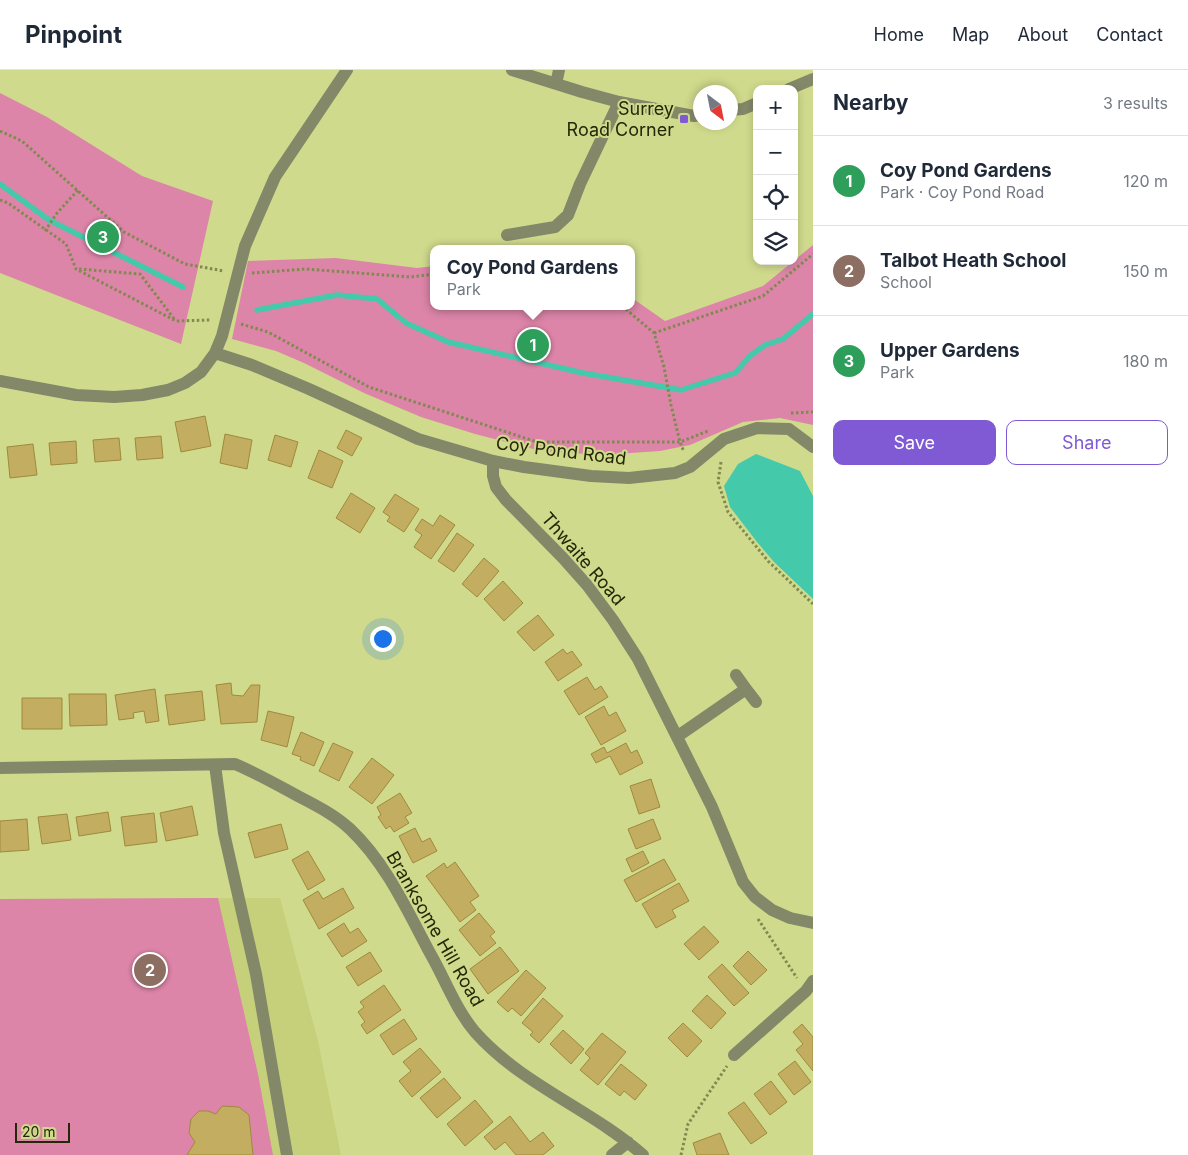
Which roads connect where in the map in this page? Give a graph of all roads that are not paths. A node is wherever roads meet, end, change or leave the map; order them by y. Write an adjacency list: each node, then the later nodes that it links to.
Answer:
1 (346, 70): 12 (street)
2 (512, 70): 5 (street)
3 (559, 70): 5 (street)
4 (813, 79): 6 (street)
5 (556, 84): 7 (street)
6 (798, 85)
7 (619, 102): 10 (street); 11 (street)
8 (753, 105): 9 (street)
9 (738, 109)
10 (693, 116)
11 (507, 235)
12 (215, 353): 13 (street); 15 (street, Coy Pond Road)
13 (0, 381)
14 (813, 447): 15 (street, Coy Pond Road)
15 (492, 460): 19 (street, Thwaite Road)
16 (736, 675): 17 (street)
17 (746, 689): 18 (street); 19 (street)
18 (756, 702)
19 (678, 736): 22 (street, Thwaite Road)
20 (215, 765): 21 (street, Branksome Hill Road); 25 (street, Branksome Hill Road); 26 (street)
21 (0, 768)
22 (813, 923)
23 (809, 986): 24 (street)
24 (734, 1055)
25 (628, 1142): 27 (street); 28 (street, Branksome Hill Road)
26 (287, 1155)
27 (612, 1155)
28 (643, 1155)

